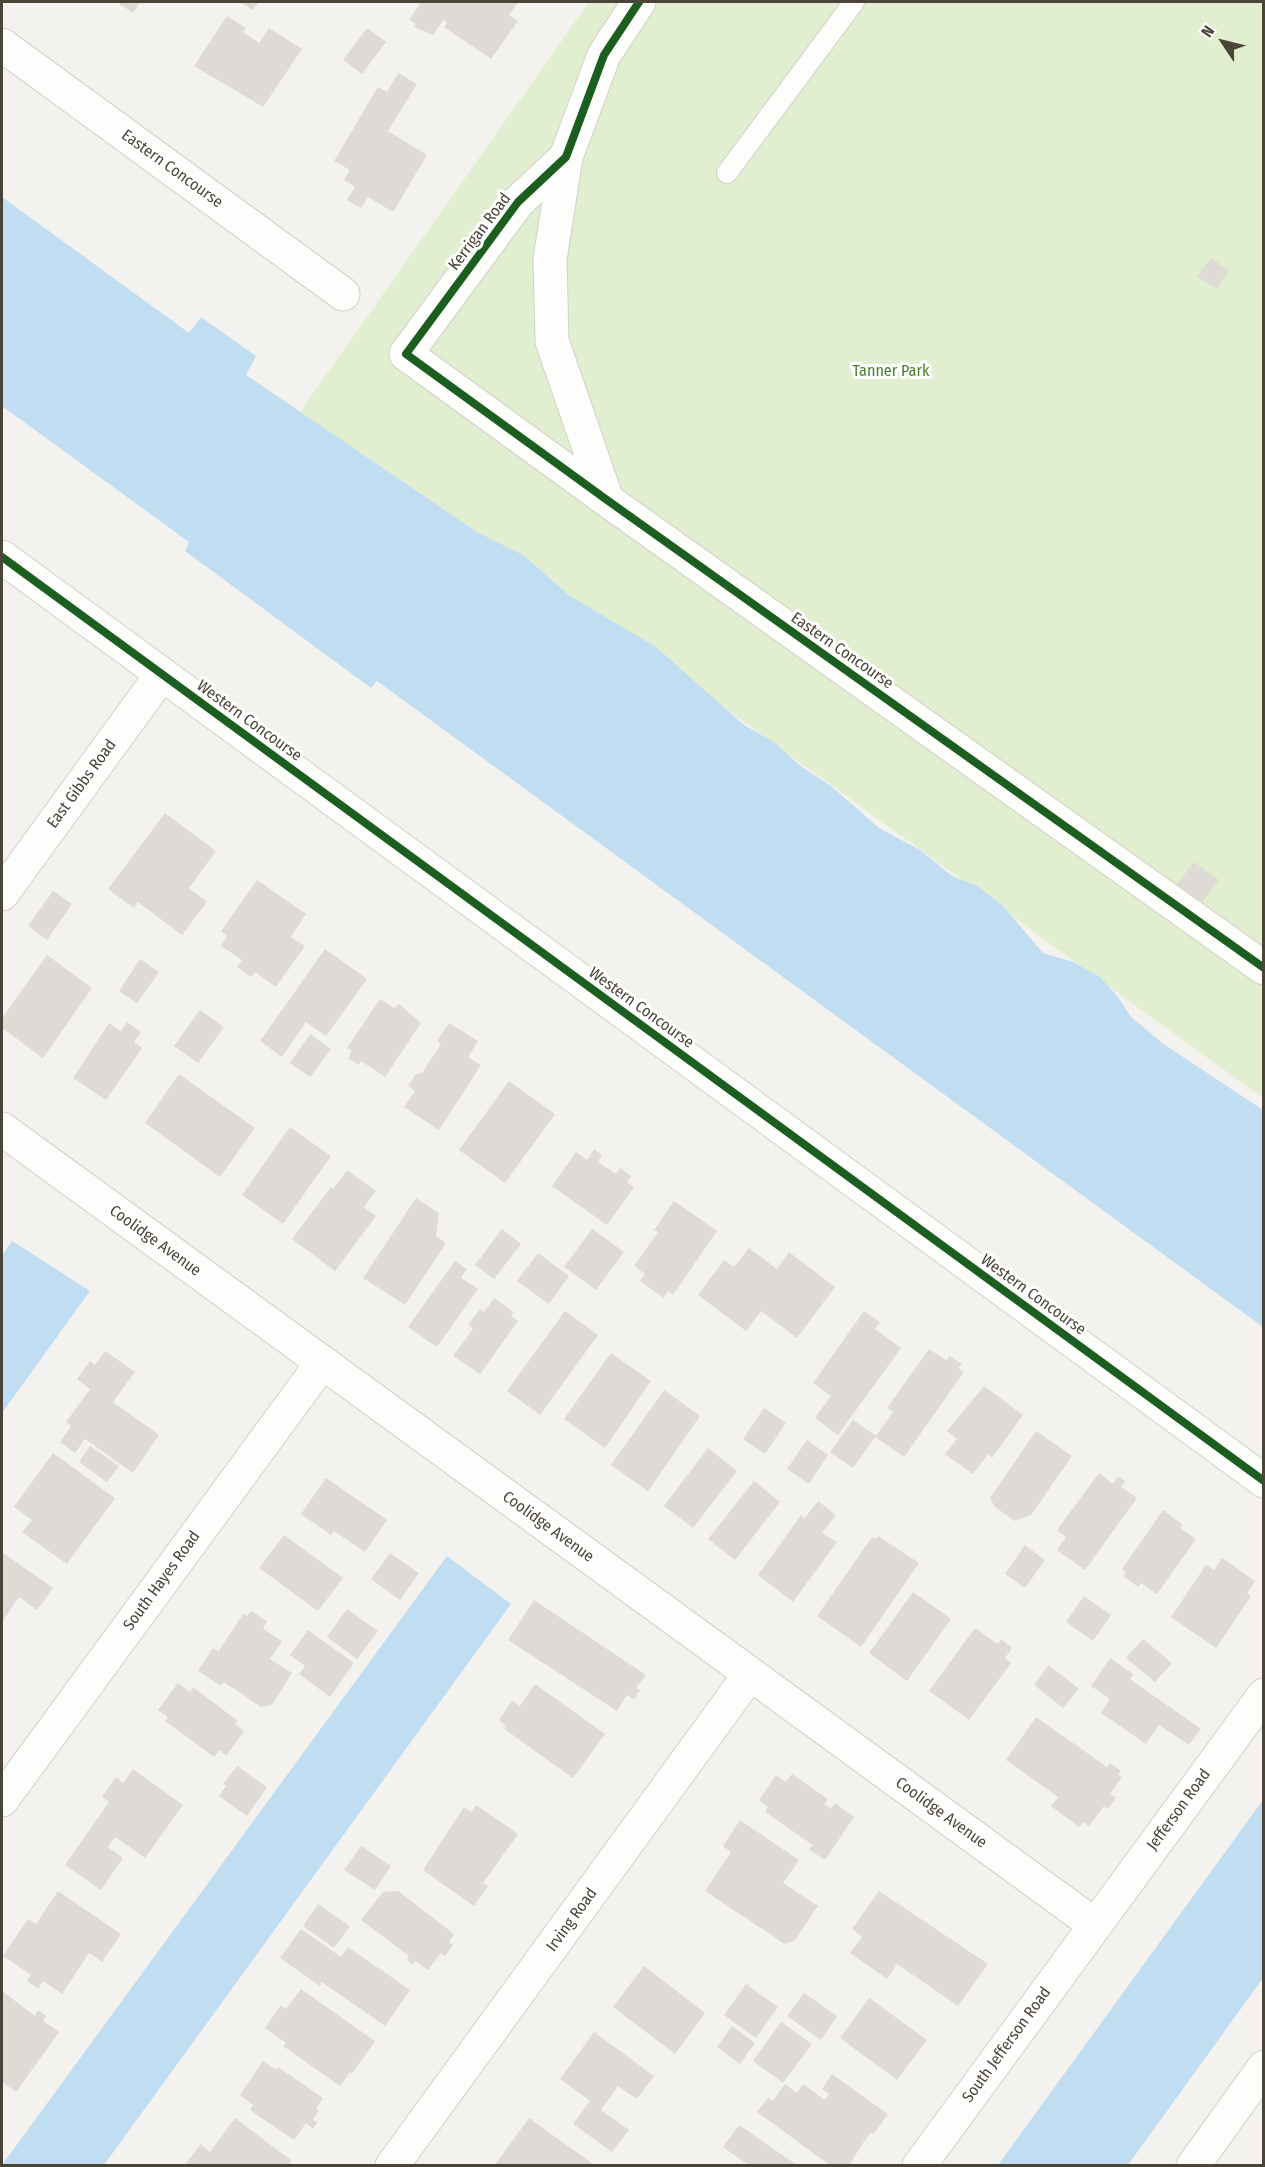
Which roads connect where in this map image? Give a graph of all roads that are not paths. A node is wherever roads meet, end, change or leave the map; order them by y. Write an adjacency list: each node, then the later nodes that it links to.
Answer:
1 (639, 2): 4 (street, Kerrigan Road)
2 (854, 2): 5 (lane)
3 (2, 45): 6 (street, Eastern Concourse)
4 (566, 157): 7 (street, Kerrigan Road); 8 (street, Kerrigan Road)
5 (727, 173)
6 (343, 294)
7 (406, 354): 8 (street, Eastern Concourse)
8 (607, 500): 12 (street, Eastern Concourse)
9 (2, 557): 10 (street, Western Concourse)
10 (162, 674): 11 (street, East Gibbs Road); 15 (street, Western Concourse)
11 (2, 894)
12 (1263, 968)
13 (2, 1129): 14 (street, Coolidge Avenue)
14 (322, 1363): 16 (street, Coolidge Avenue); 18 (street, South Hayes Road)
15 (1263, 1481)
16 (750, 1674): 19 (street, Coolidge Avenue); 21 (street, Irving Road)
17 (1263, 1695): 19 (street, Jefferson Road)
18 (2, 1800)
19 (1095, 1925): 22 (street, South Jefferson Road)
20 (1263, 2067): 23 (street)
21 (392, 2166)
22 (919, 2166)
23 (1193, 2166)

